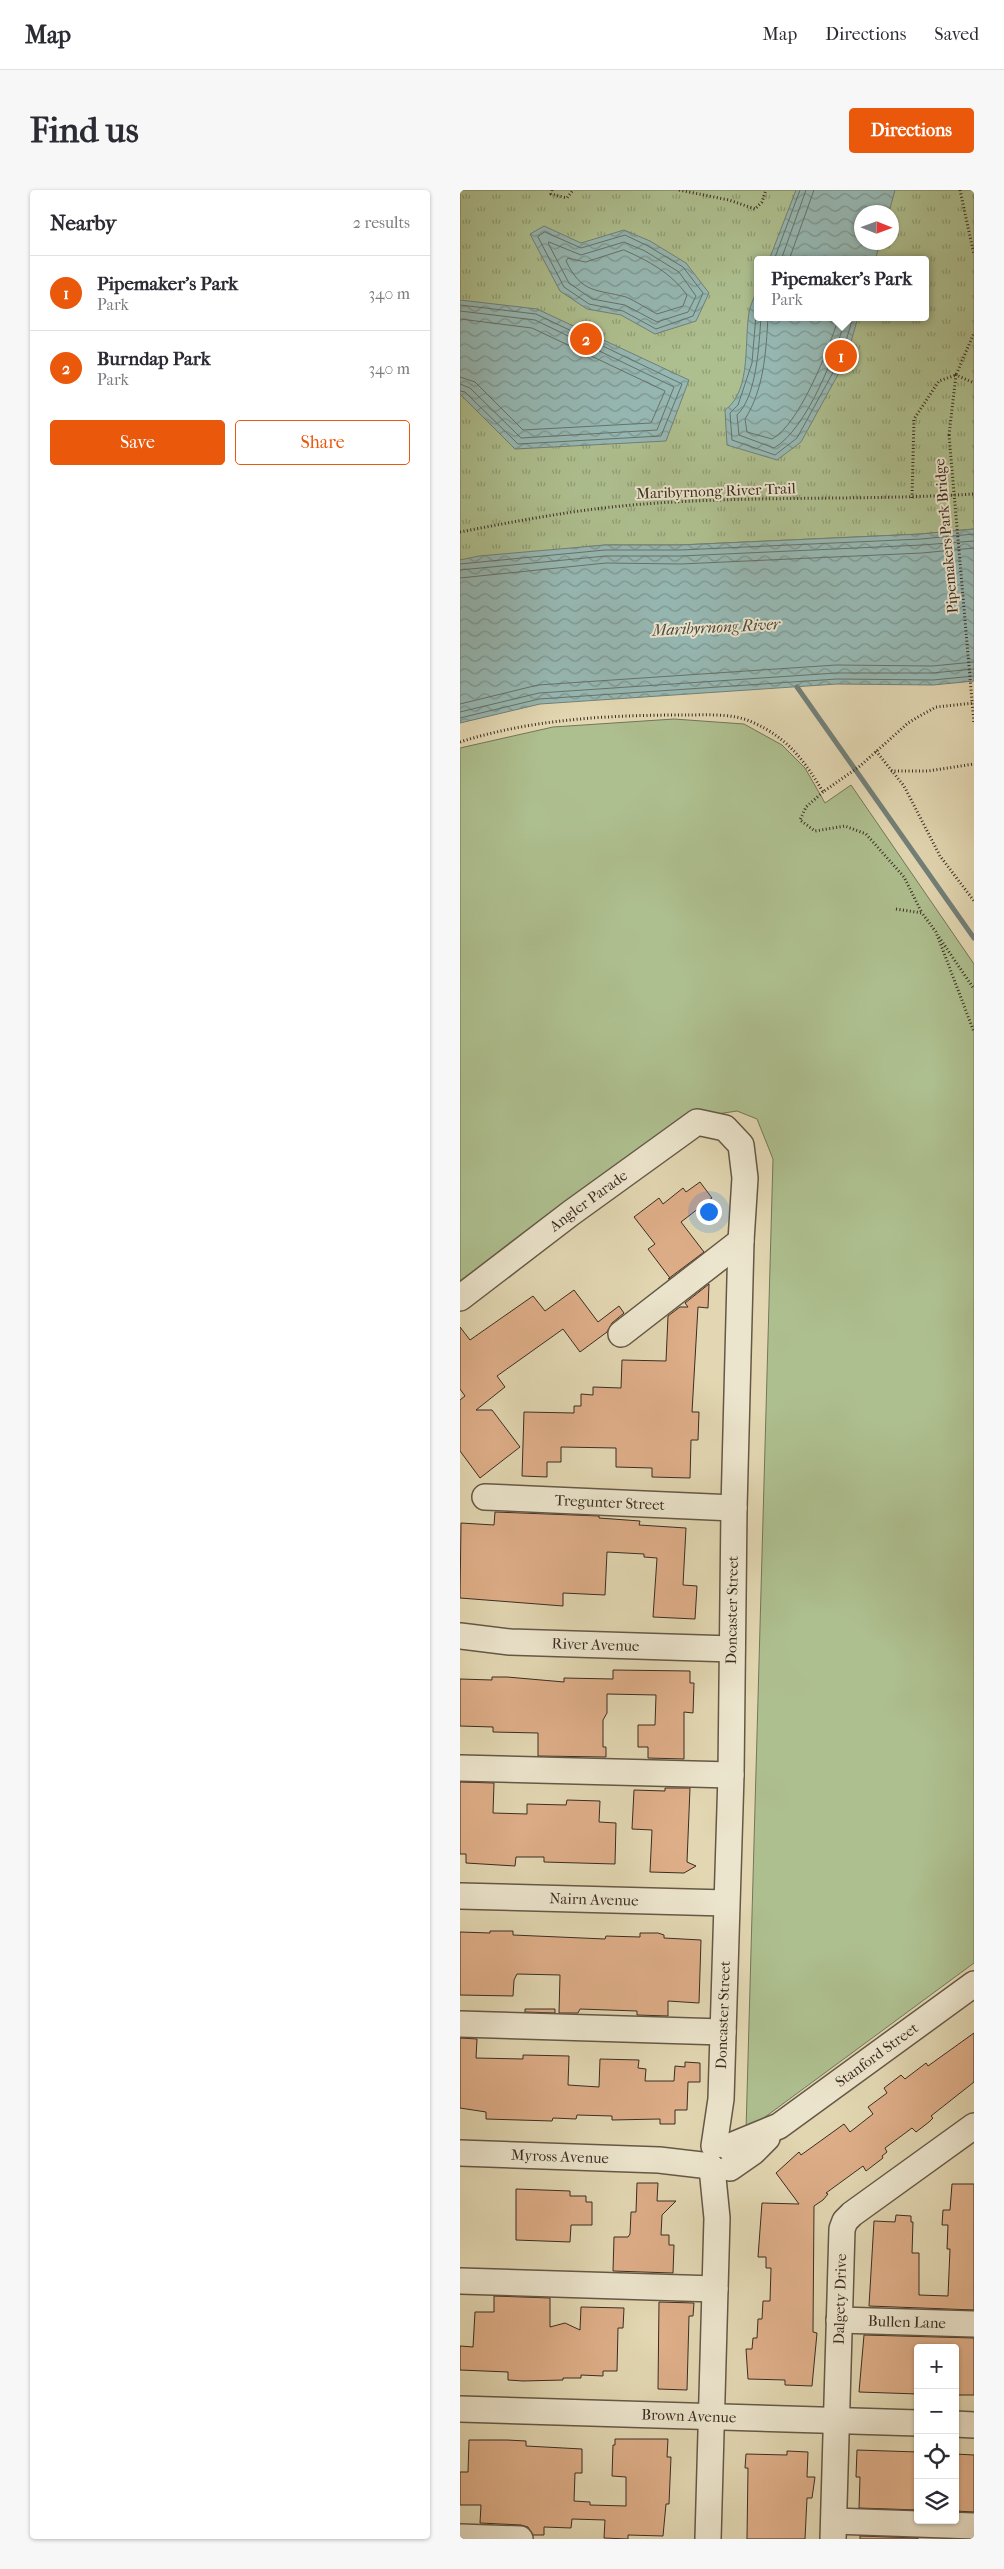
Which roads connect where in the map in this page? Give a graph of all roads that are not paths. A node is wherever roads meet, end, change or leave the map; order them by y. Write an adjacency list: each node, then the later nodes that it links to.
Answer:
1 (725, 1128): 2 (street, Doncaster Street); 3 (street, Angler Parade)
2 (741, 1241): 4 (street); 6 (street, Doncaster Street)
3 (460, 1298)
4 (620, 1334)
5 (485, 1497): 6 (street, Tregunter Street)
6 (734, 1508): 8 (street, Doncaster Street)
7 (460, 1636): 8 (street, River Avenue)
8 (732, 1649): 10 (street, Doncaster Street)
9 (460, 1768): 10 (street)
10 (731, 1775): 12 (street, Doncaster Street)
11 (460, 1896): 12 (street, Nairn Avenue)
12 (726, 1903): 15 (street, Doncaster Street)
13 (974, 1984): 18 (street, Stanford Street)
14 (460, 2024): 15 (street)
15 (723, 2032): 18 (street, Doncaster Street)
16 (974, 2126): 21 (street, Dalgety Drive)
17 (460, 2154): 18 (street, Myross Avenue)
18 (719, 2158): 20 (street, Doncaster Street)
19 (460, 2281): 20 (street)
20 (715, 2289): 24 (street, Doncaster Street)
21 (839, 2320): 22 (street, Bullen Lane); 25 (street, Dalgety Drive)
22 (974, 2324)
23 (460, 2409): 24 (street, Brown Avenue)
24 (712, 2417): 25 (street, Brown Avenue); 33 (street, Doncaster Street)
25 (837, 2421): 26 (street, Brown Avenue); 30 (street, Dalgety Drive)
26 (914, 2423)
27 (959, 2424): 28 (street)
28 (974, 2425)
29 (974, 2526): 30 (street)
30 (834, 2530)
31 (460, 2537): 32 (street)
32 (520, 2539)
33 (708, 2539)

